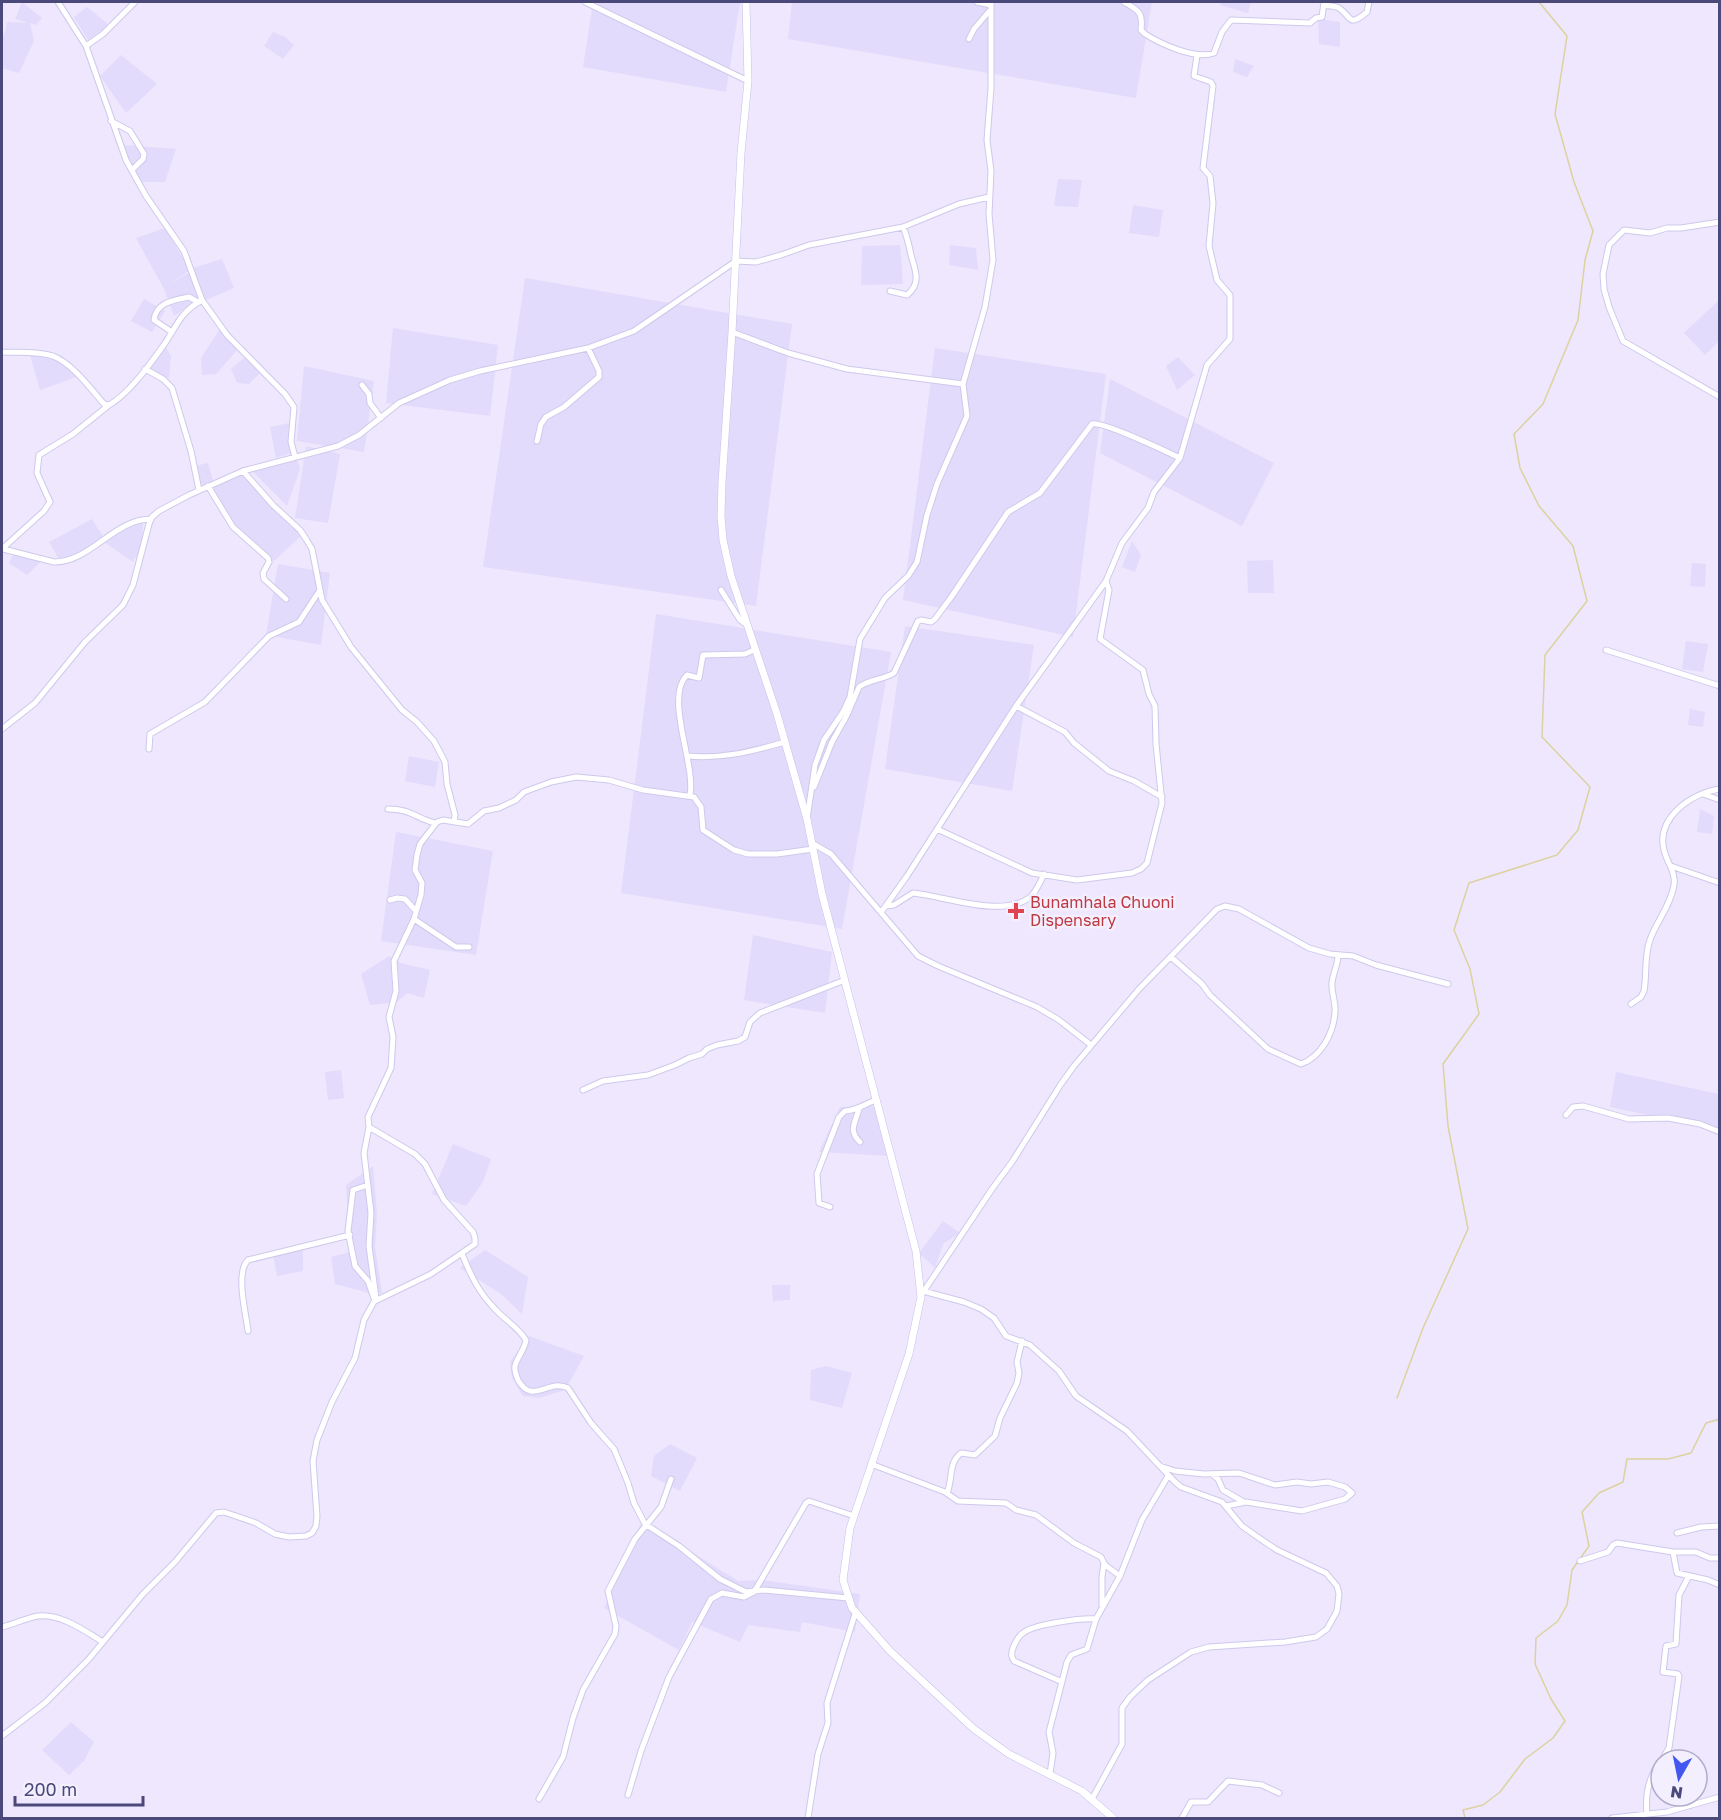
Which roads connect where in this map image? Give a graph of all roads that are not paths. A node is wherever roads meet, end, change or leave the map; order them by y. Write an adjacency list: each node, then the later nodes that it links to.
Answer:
1 (58, 2): 11 (street)
2 (135, 2): 11 (street)
3 (585, 2): 13 (street)
4 (746, 2): 13 (street)
5 (976, 2): 9 (street)
6 (1124, 2): 12 (street)
7 (1369, 2): 8 (street)
8 (1324, 3): 12 (street)
9 (991, 5): 10 (street); 16 (street)
10 (969, 39)
11 (86, 46): 14 (street)
12 (1197, 55): 34 (street)
13 (748, 81): 19 (street)
14 (111, 121): 15 (street); 15 (street)
15 (132, 170): 21 (street)
16 (989, 197): 18 (street); 27 (street)
17 (1719, 222): 29 (street)
18 (903, 227): 19 (street); 20 (street)
19 (736, 261): 23 (street); 24 (street)
20 (890, 291)
21 (200, 301): 22 (street); 22 (street); 33 (street)
22 (172, 332): 26 (street)
23 (732, 332): 27 (street); 44 (street)
24 (588, 348): 31 (street); 32 (street)
25 (2, 352): 30 (street)
26 (145, 369): 30 (street); 37 (street)
27 (963, 384): 56 (street)
28 (362, 385): 31 (street)
29 (1719, 396)
30 (109, 405): 39 (street)
31 (381, 418): 33 (street)
32 (537, 441)
33 (295, 457): 35 (street)
34 (1180, 458): 40 (street); 56 (street)
35 (243, 471): 36 (street); 41 (street)
36 (208, 486): 37 (street); 43 (street)
37 (199, 490): 38 (street)
38 (151, 519): 39 (street); 49 (street)
39 (2, 549)
40 (1106, 580): 48 (street); 57 (street)
41 (320, 590): 51 (street); 61 (street)
42 (721, 590): 44 (street)
43 (286, 599)
44 (747, 625): 45 (street)
45 (754, 650): 50 (street); 52 (street)
46 (1606, 650): 47 (street)
47 (1719, 686)
48 (1016, 706): 57 (street); 63 (street)
49 (2, 729)
50 (785, 742): 52 (street); 60 (street)
51 (149, 748)
52 (687, 756): 55 (street)
53 (1719, 789): 54 (street)
54 (1703, 794): 58 (street); 65 (street)
55 (690, 795): 61 (street); 64 (street)
56 (810, 797): 60 (street)
57 (1161, 797): 66 (street)
58 (1719, 800)
59 (388, 809): 62 (street)
60 (807, 819): 64 (street)
61 (454, 822): 62 (street)
62 (435, 823): 70 (street)
63 (938, 829): 66 (street); 69 (street)
64 (813, 846): 71 (street); 76 (street)
65 (1671, 866): 67 (street); 78 (street)
66 (1044, 874): 69 (street)
67 (1719, 883)
68 (390, 900): 70 (street)
69 (886, 906): 71 (street)
70 (416, 911): 72 (street)
71 (882, 911): 79 (street)
72 (414, 919): 73 (street); 84 (street)
73 (469, 947)
74 (1338, 955): 75 (street); 75 (street); 77 (street)
75 (1171, 957): 79 (street)
76 (845, 980): 80 (street); 81 (street)
77 (1448, 984)
78 (1631, 1004)
79 (1091, 1045): 91 (street)
80 (583, 1090)
81 (876, 1100): 82 (street); 91 (street)
82 (859, 1109): 86 (street); 88 (street)
83 (1566, 1114): 85 (street)
84 (369, 1127): 87 (street); 90 (street)
85 (1719, 1132)
86 (860, 1142)
87 (368, 1185): 89 (street); 92 (street)
88 (830, 1207)
89 (350, 1235): 92 (street); 93 (street)
90 (462, 1254): 92 (street); 104 (street)
91 (922, 1293): 94 (street); 95 (street)
92 (375, 1301): 120 (street)
93 (248, 1331)
94 (1022, 1341): 96 (street); 100 (street)
95 (872, 1464): 100 (street); 103 (street)
96 (1156, 1464): 97 (street); 98 (street)
97 (1212, 1474): 101 (street); 101 (street)
98 (1168, 1476): 102 (street); 111 (street)
99 (671, 1479): 104 (street)
100 (947, 1493): 110 (street)
101 (1244, 1502): 102 (street)
102 (1227, 1506): 130 (street)
103 (854, 1516): 114 (street); 115 (street)
104 (645, 1524): 114 (street); 129 (street)
105 (1719, 1526): 106 (street)
106 (1677, 1533)
107 (1673, 1552): 108 (street); 109 (street); 112 (street)
108 (1719, 1558)
109 (1580, 1561)
110 (1104, 1563): 111 (street); 116 (street)
111 (1120, 1576): 116 (street)
112 (1689, 1576): 113 (street); 123 (street)
113 (1719, 1585)
114 (754, 1592): 115 (street); 127 (street)
115 (848, 1598): 117 (street)
116 (1102, 1607): 118 (street)
117 (855, 1614): 124 (street); 132 (street)
118 (1096, 1619): 121 (street); 121 (street)
119 (2, 1627): 120 (street)
120 (103, 1642): 122 (street)
121 (1060, 1682): 124 (street)
122 (2, 1736)
123 (1670, 1748)
124 (1050, 1774): 130 (street)
125 (1649, 1785): 131 (street)
126 (1279, 1793): 134 (street)
127 (628, 1795)
128 (1719, 1797): 131 (street)
129 (539, 1799)
130 (1092, 1799): 133 (street)
131 (1647, 1814): 135 (street)
132 (808, 1818)
133 (1113, 1818)
134 (1182, 1818)
135 (1612, 1818)

